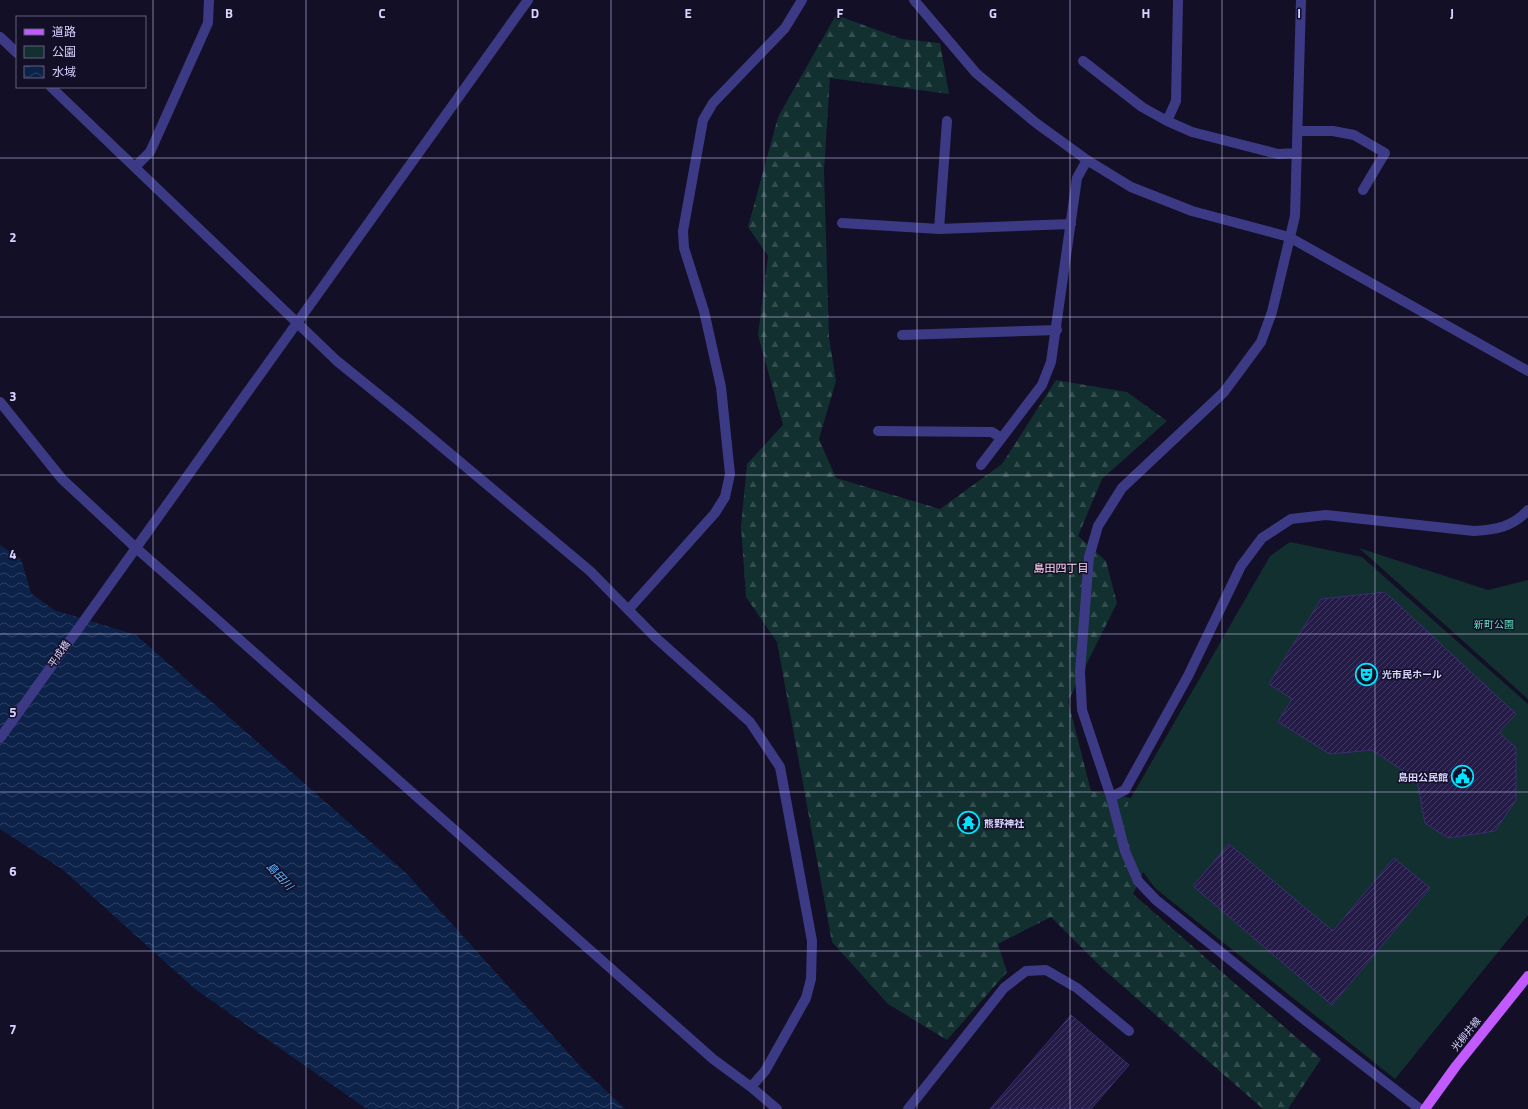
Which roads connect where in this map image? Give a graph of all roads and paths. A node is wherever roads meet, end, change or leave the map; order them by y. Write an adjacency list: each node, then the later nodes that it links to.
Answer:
1 (210, 0): 16 (street)
2 (528, 0): 22 (street, 平成橋)
3 (802, 0): 32 (street)
4 (914, 0): 15 (street)
5 (1178, 0): 11 (street)
6 (1302, 0): 13 (street)
7 (0, 36): 8 (street)
8 (16, 52)
9 (1083, 61): 11 (street)
10 (52, 88): 16 (street)
11 (1167, 120): 14 (street)
12 (947, 121): 20 (street)
13 (1298, 131): 14 (street); 17 (street)
14 (1297, 153): 21 (street)
15 (1087, 160): 19 (street); 21 (street)
16 (135, 167): 22 (street)
17 (1363, 190)
18 (842, 223): 20 (street)
19 (1071, 224): 20 (street); 23 (street)
20 (940, 229)
21 (1289, 237): 25 (street); 34 (street)
22 (297, 324): 31 (street, 平成橋); 32 (street)
23 (1057, 330): 24 (street); 28 (street)
24 (902, 335)
25 (1528, 370)
26 (0, 402): 31 (street)
27 (878, 432): 28 (street)
28 (1002, 438): 29 (street)
29 (981, 465)
30 (1528, 510): 34 (street)
31 (135, 547): 33 (street, 平成橋); 37 (street)
32 (629, 610): 37 (street)
33 (0, 738)
34 (1111, 797): 40 (street)
35 (1528, 976): 41 (main road, 光柳井線)
36 (1129, 1031): 39 (street)
37 (751, 1087): 38 (street)
38 (777, 1109)
39 (908, 1109)
40 (1420, 1109)
41 (1425, 1109)

